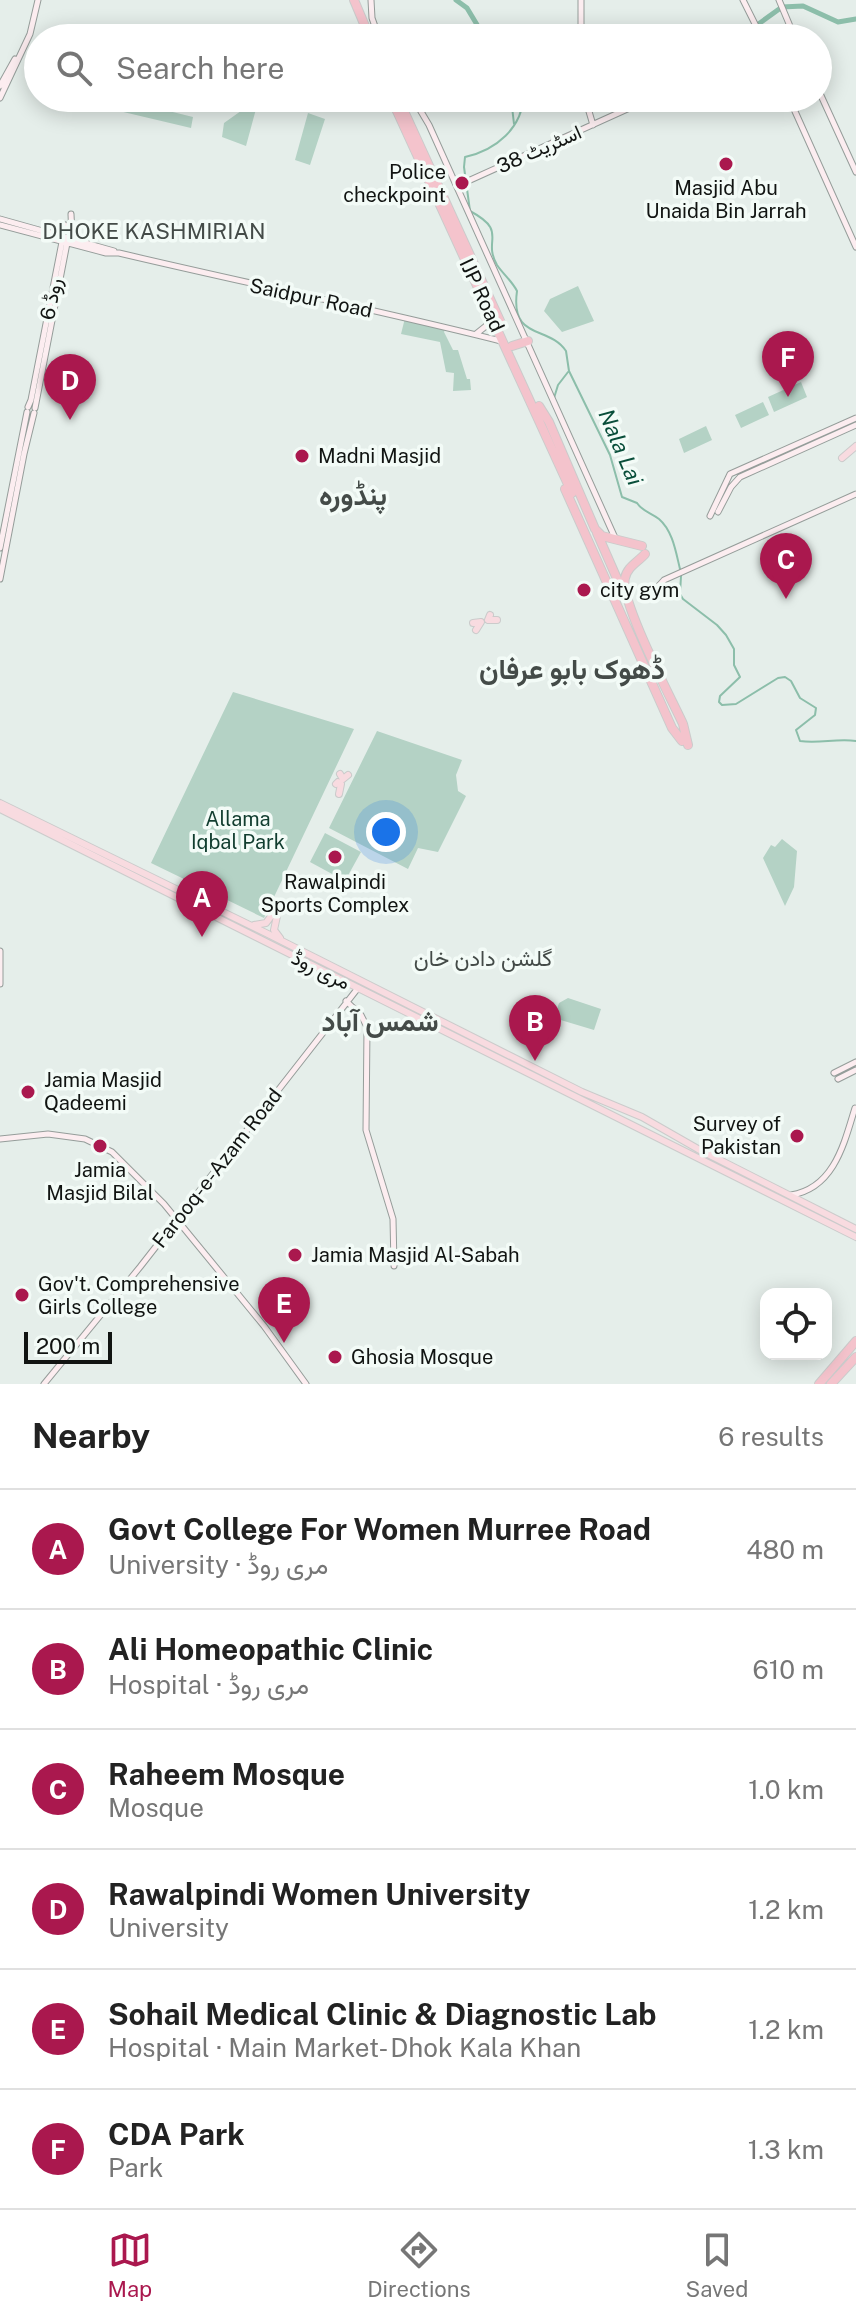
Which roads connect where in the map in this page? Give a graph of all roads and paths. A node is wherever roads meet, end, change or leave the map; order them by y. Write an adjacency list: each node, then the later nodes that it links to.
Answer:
1 (38, 0): 7 (street)
2 (352, 0): 8 (highway)
3 (371, 0): 9 (street)
4 (581, 0): 10 (street)
5 (743, 0): 11 (street)
6 (779, 0): 12 (street)
7 (33, 24)
8 (361, 24)
9 (374, 24)
10 (581, 24)
11 (754, 24)
12 (789, 24)
13 (24, 44): 14 (street)
14 (22, 49): 15 (street); 16 (street)
15 (0, 86)
16 (0, 98)
17 (397, 112): 34 (highway, IJP Road)
18 (404, 112): 37 (highway, IJP Road)
19 (423, 112): 26 (street)
20 (589, 112): 24 (street)
21 (621, 112): 24 (street, اسٹریٹ 38)
22 (795, 112): 32 (street)
23 (829, 112): 25 (street)
24 (593, 125): 26 (street, اسٹریٹ 38)
25 (856, 172)
26 (457, 186): 36 (street)
27 (71, 214): 31 (street)
28 (0, 222): 30 (street, Saidpur Road); 31 (street, Saidpur Road)
29 (65, 225): 30 (street)
30 (50, 233): 31 (street, Saidpur Road)
31 (67, 240): 33 (street, روڈ 6); 33 (street); 33 (street); 35 (street, Saidpur Road)
32 (856, 247)
33 (62, 253): 39 (street, روڈ 6)
34 (490, 313): 35 (street); 37 (highway, IJP Road)
35 (476, 335): 37 (street, Saidpur Road)
36 (528, 341): 37 (highway); 52 (street)
37 (508, 344): 38 (highway, IJP Road)
38 (535, 405): 47 (highway, IJP Road); 51 (highway); 56 (highway)
39 (31, 410): 53 (street, روڈ 6); 55 (street, روڈ 6)
40 (856, 418): 42 (street)
41 (856, 425): 42 (street)
42 (821, 437): 45 (street); 46 (street)
43 (856, 446): 44 (main road)
44 (842, 458)
45 (736, 479): 46 (street); 49 (street)
46 (727, 480): 50 (street)
47 (574, 492)
48 (856, 494): 57 (street)
49 (718, 512)
50 (710, 516)
51 (595, 529): 52 (highway); 58 (highway)
52 (616, 540): 58 (highway)
53 (0, 548)
54 (595, 576): 56 (highway)
55 (0, 579)
56 (606, 581): 58 (highway)
57 (652, 593)
58 (627, 602)
59 (336, 784): 60 (main road)
60 (339, 794)
61 (0, 806): 62 (main road, مری روڈ)
62 (33, 822): 63 (main road, مری روڈ); 67 (main road, مری روڈ)
63 (247, 924): 64 (main road, مری روڈ); 64 (main road, مری روڈ)
64 (285, 944): 71 (main road, مری روڈ)
65 (0, 951): 66 (street)
66 (0, 984)
67 (358, 988): 68 (street, Farooq-e-Azam Road); 71 (main road, مری روڈ)
68 (346, 1001): 77 (street, Farooq-e-Azam Road); 80 (street)
69 (856, 1062): 70 (street)
70 (856, 1070)
71 (580, 1095): 71 (main road); 74 (main road, مری روڈ); 75 (main road, مری روڈ)
72 (855, 1108): 76 (street)
73 (0, 1139): 77 (street)
74 (698, 1149): 75 (main road); 76 (main road, مری روڈ)
75 (711, 1164): 79 (main road, مری روڈ)
76 (790, 1195): 78 (main road, مری روڈ)
77 (176, 1219): 83 (street, Farooq-e-Azam Road); 84 (street)
78 (856, 1229)
79 (856, 1237)
80 (394, 1266)
81 (856, 1341): 85 (highway)
82 (856, 1357): 86 (highway)
83 (44, 1384)
84 (306, 1384)
85 (819, 1384)
86 (831, 1384)

